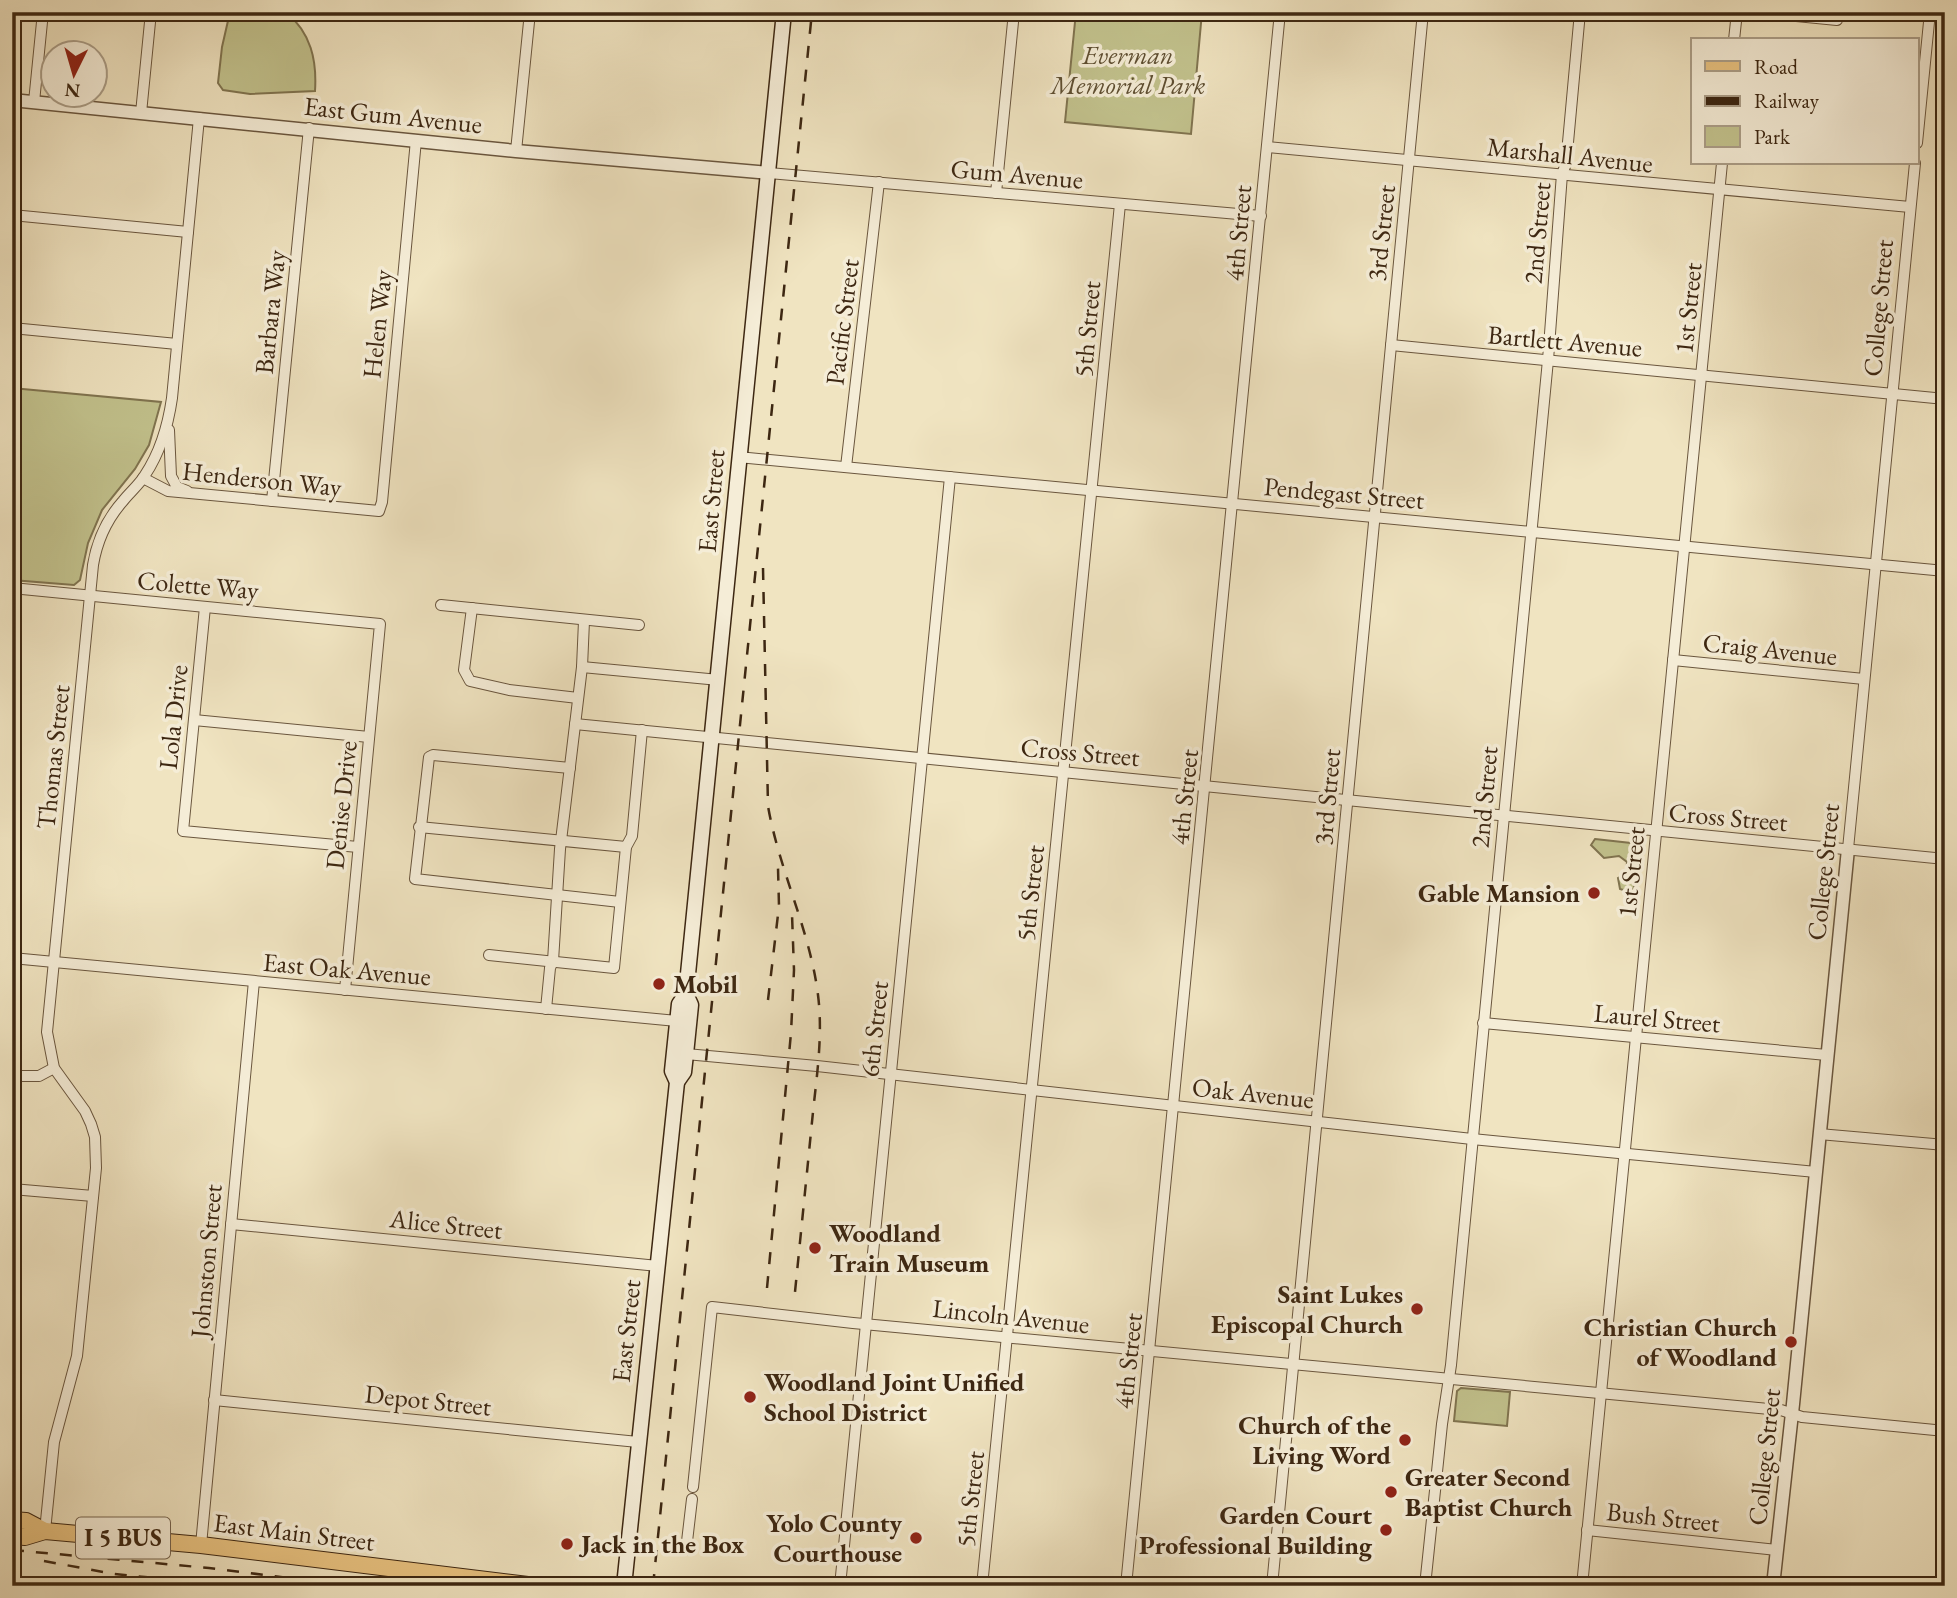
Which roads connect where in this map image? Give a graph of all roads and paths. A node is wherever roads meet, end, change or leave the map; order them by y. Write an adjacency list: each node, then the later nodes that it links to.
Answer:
1 (43, 12): 15 (street)
2 (151, 12): 16 (street)
3 (530, 12): 22 (street)
4 (784, 12): 26 (main road, East Street)
5 (1014, 12): 30 (street)
6 (1280, 12): 21 (street, 4th Street)
7 (1423, 12): 23 (street, 3rd Street)
8 (1580, 12): 27 (street, 2nd Street)
9 (1737, 12): 13 (street)
10 (1754, 12): 12 (street)
11 (1930, 12): 19 (street)
12 (1837, 20)
13 (1734, 38)
14 (12, 100): 15 (street, East Gum Avenue)
15 (34, 102): 16 (street, East Gum Avenue)
16 (141, 113): 17 (street, East Gum Avenue)
17 (200, 118): 18 (street, East Gum Avenue); 35 (street, Thomas Street)
18 (309, 128): 20 (street, East Gum Avenue); 50 (street, Barbara Way)
19 (1918, 133)
20 (416, 140): 22 (street, East Gum Avenue); 52 (street, Helen Way)
21 (1268, 147): 23 (street, Marshall Avenue); 34 (street, 4th Street)
22 (516, 151): 26 (street, East Gum Avenue)
23 (1409, 161): 27 (street, Marshall Avenue); 38 (street, 3rd Street)
24 (1722, 164): 29 (street, 1st Street)
25 (1915, 164): 32 (street, College Street)
26 (769, 173): 28 (street, Gum Avenue); 44 (main road, East Street)
27 (1562, 174): 29 (street, Marshall Avenue); 39 (street, 2nd Street)
28 (879, 182): 30 (street, Gum Avenue); 45 (street, Pacific Street)
29 (1720, 190): 32 (street, Marshall Avenue); 40 (street, 1st Street)
30 (996, 193): 31 (street, Gum Avenue)
31 (1120, 204): 34 (street, Gum Avenue); 48 (street, 5th Street)
32 (1910, 207): 41 (street, College Street)
33 (12, 215): 35 (street)
34 (1261, 216): 51 (street, 4th Street)
35 (188, 232): 37 (street, Thomas Street)
36 (12, 328): 37 (street)
37 (177, 344): 43 (street, Thomas Street)
38 (1391, 345): 39 (street, Bartlett Avenue); 53 (street, 3rd Street)
39 (1548, 360): 40 (street, Bartlett Avenue); 54 (street, 2nd Street)
40 (1702, 376): 41 (street, Bartlett Avenue); 55 (street, 1st Street)
41 (1892, 394): 42 (street, Bartlett Avenue); 56 (street, College Street)
42 (1945, 399)
43 (169, 419): 47 (street, Thomas Street); 49 (street)
44 (738, 457): 45 (street, Pendegast Street); 69 (main road, East Street)
45 (846, 467): 46 (street, Pendegast Street)
46 (950, 477): 48 (street, Pendegast Street); 76 (street, 6th Street)
47 (143, 478): 49 (street, Henderson Way); 59 (street, Thomas Street)
48 (1093, 491): 51 (street, Pendegast Street); 78 (street, 5th Street)
49 (190, 493): 50 (street, Henderson Way)
50 (272, 500): 52 (street, Henderson Way)
51 (1234, 504): 53 (street, Pendegast Street); 79 (street, 4th Street)
52 (379, 511)
53 (1375, 517): 54 (street, Pendegast Street); 80 (street, 3rd Street)
54 (1530, 532): 55 (street, Pendegast Street); 81 (street, 2nd Street)
55 (1685, 547): 56 (street, Pendegast Street); 66 (street, 1st Street)
56 (1875, 565): 57 (street, Pendegast Street); 68 (street, College Street)
57 (1945, 571)
58 (12, 589): 59 (street, Colette Way)
59 (90, 596): 61 (street, Colette Way); 94 (street, Thomas Street)
60 (441, 605): 62 (street)
61 (205, 607): 64 (street, Colette Way); 71 (street, Lola Drive)
62 (472, 608): 63 (street); 70 (street)
63 (584, 621): 65 (street); 67 (street)
64 (380, 624): 74 (street, Denise Drive)
65 (639, 625)
66 (1672, 660): 68 (street, Craig Avenue); 83 (street, 1st Street)
67 (582, 667): 69 (street); 70 (street)
68 (1864, 679): 87 (street, College Street)
69 (719, 681): 75 (main road, East Street)
70 (578, 698): 72 (street)
71 (194, 720): 74 (street); 85 (street, Lola Drive)
72 (575, 723): 73 (street, Cross Street); 77 (street)
73 (642, 730): 75 (street, Cross Street); 86 (street)
74 (369, 737): 85 (street, Denise Drive)
75 (713, 737): 76 (street, Cross Street); 97 (main road, East Street)
76 (922, 758): 78 (street, Cross Street); 105 (street, 6th Street)
77 (570, 768): 82 (street); 84 (street)
78 (1064, 772): 79 (street, Cross Street); 108 (street, 5th Street)
79 (1206, 785): 80 (street, Cross Street); 109 (street, 4th Street)
80 (1348, 799): 81 (street, Cross Street); 110 (street, 3rd Street)
81 (1503, 815): 83 (street, Cross Street); 100 (street, 2nd Street)
82 (419, 827): 84 (street); 89 (street)
83 (1656, 831): 87 (street, Cross Street); 101 (street, 1st Street)
84 (562, 841): 86 (street); 89 (street)
85 (358, 847): 96 (street, Denise Drive)
86 (626, 847): 90 (street)
87 (1847, 849): 88 (street, Cross Street); 103 (street, College Street)
88 (1945, 859)
89 (556, 894): 90 (street); 93 (street)
90 (621, 902): 93 (street)
91 (489, 955): 93 (street)
92 (12, 958): 94 (street, East Oak Avenue)
93 (553, 961): 98 (street)
94 (53, 962): 95 (street, East Oak Avenue); 104 (street, Thomas Street)
95 (254, 981): 96 (street, East Oak Avenue); 118 (street, Johnston Street)
96 (345, 990): 98 (street, East Oak Avenue)
97 (686, 994): 99 (main road, East Street); 102 (main road, East Street)
98 (547, 1009): 99 (street, East Oak Avenue)
99 (677, 1021): 107 (main road, East Street)
100 (1483, 1023): 101 (street, Laurel Street); 112 (street, 2nd Street)
101 (1636, 1037): 103 (street, Laurel Street); 114 (street, 1st Street)
102 (686, 1054): 105 (street, Oak Avenue); 107 (main road, East Street)
103 (1827, 1055): 111 (street, College Street)
104 (54, 1068): 106 (street); 117 (street, Thomas Street)
105 (891, 1074): 108 (street, Oak Avenue); 120 (street, 6th Street)
106 (12, 1076)
107 (677, 1082): 119 (main road, East Street)
108 (1032, 1090): 109 (street, Oak Avenue); 121 (street, 5th Street)
109 (1174, 1105): 110 (street, Oak Avenue); 122 (street, 4th Street)
110 (1316, 1121): 112 (street, Oak Avenue); 123 (street, 3rd Street)
111 (1819, 1134): 113 (street); 115 (street, College Street)
112 (1472, 1139): 114 (street, Oak Avenue); 124 (street, 2nd Street)
113 (1945, 1145)
114 (1624, 1154): 115 (street, Oak Avenue); 125 (street, 1st Street)
115 (1816, 1172): 127 (street, College Street)
116 (12, 1189): 117 (street)
117 (93, 1196): 134 (street, Thomas Street)
118 (231, 1224): 119 (street, Alice Street); 126 (street, Johnston Street)
119 (658, 1266): 129 (main road, East Street)
120 (867, 1324): 121 (street, Lincoln Avenue); 130 (street, Lincoln Avenue); 143 (street, 6th Street)
121 (1007, 1337): 122 (street, Lincoln Avenue); 144 (street, 5th Street)
122 (1149, 1351): 123 (street, Lincoln Avenue); 145 (street, 4th Street)
123 (1293, 1364): 124 (street, Lincoln Avenue); 146 (street, 3rd Street)
124 (1449, 1379): 125 (street, Lincoln Avenue); 147 (street, 2nd Street)
125 (1601, 1392): 127 (street, Lincoln Avenue); 133 (street, 1st Street)
126 (214, 1400): 129 (street, Depot Street); 136 (street, Johnston Street)
127 (1792, 1414): 128 (street, Lincoln Avenue); 138 (street, College Street)
128 (1945, 1431)
129 (638, 1442): 140 (main road, East Street)
130 (693, 1487)
131 (692, 1499): 137 (street)
132 (12, 1520): 134 (main road, East Main Street / I 5 BUS)
133 (1587, 1530): 138 (street, Bush Street); 148 (street, 1st Street)
134 (45, 1531): 135 (main road, East Main Street / I 5 BUS); 136 (main road, East Main Street / I 5 BUS)
135 (12, 1536)
136 (201, 1545): 139 (main road, East Main Street / I 5 BUS)
137 (687, 1550)
138 (1777, 1550): 149 (street, College Street)
139 (537, 1586)
140 (624, 1586)
141 (640, 1586): 142 (main road)
142 (650, 1586)
143 (840, 1586)
144 (982, 1586)
145 (1126, 1586)
146 (1272, 1586)
147 (1425, 1586)
148 (1582, 1586)
149 (1773, 1586)

